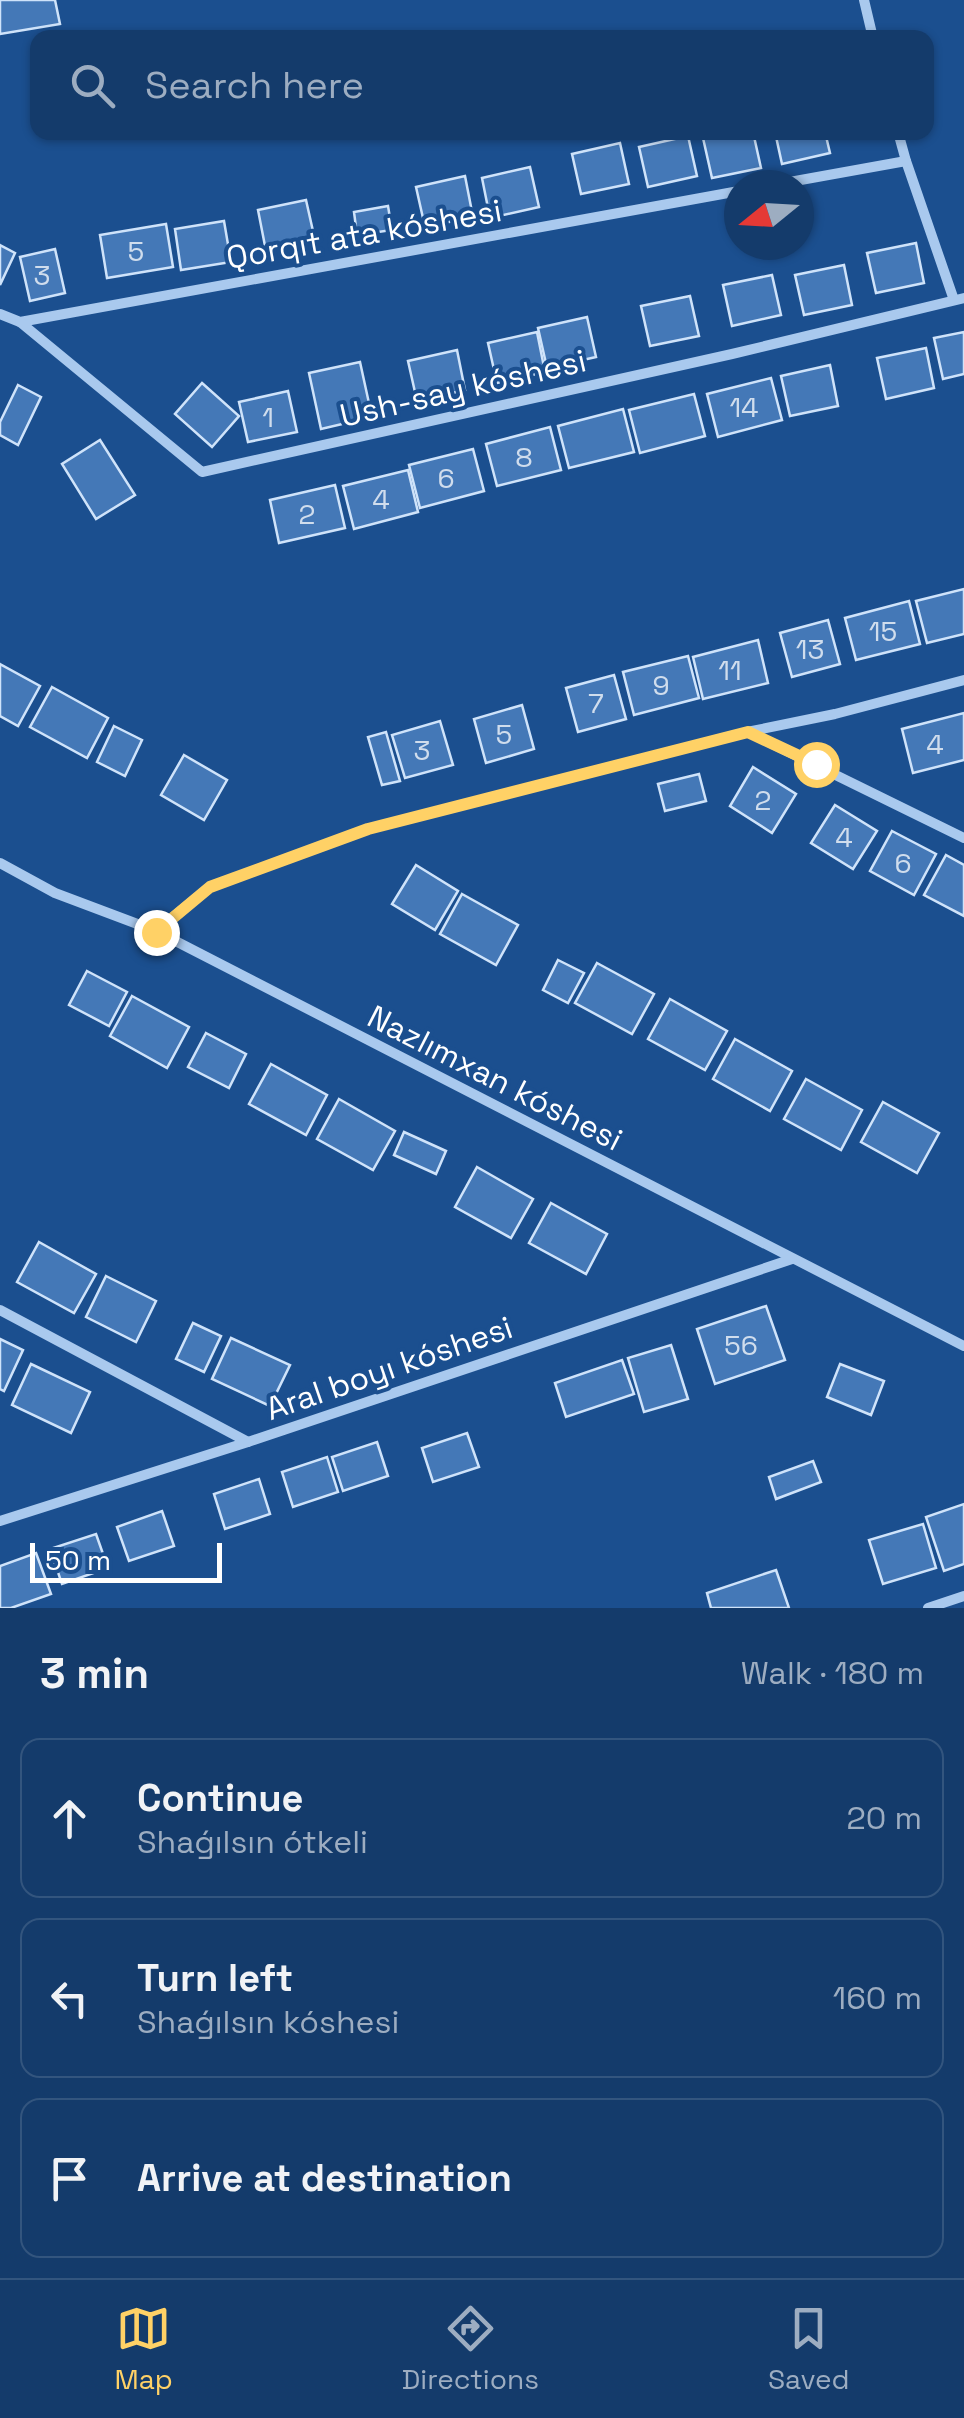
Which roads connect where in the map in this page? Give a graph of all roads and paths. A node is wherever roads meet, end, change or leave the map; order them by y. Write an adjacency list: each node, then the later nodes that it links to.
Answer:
1 (864, 0): 2 (street)
2 (872, 30)
3 (900, 140): 4 (street)
4 (906, 161): 5 (street); 7 (street)
5 (814, 178)
6 (724, 194): 9 (street, Qorqıt ata kóshesi)
7 (959, 299): 9 (street, Ush-say kóshesi)
8 (0, 314): 9 (street)
9 (20, 322)
10 (964, 680): 11 (street)
11 (748, 732): 12 (street); 14 (street)
12 (964, 838)
13 (0, 863): 14 (street, Nazlımxan kóshesi)
14 (156, 932): 15 (street, Nazlımxan kóshesi)
15 (792, 1259): 17 (street, Nazlımxan kóshesi); 18 (street, Aral boyı kóshesi)
16 (0, 1310): 18 (street)
17 (964, 1346)
18 (248, 1442): 19 (street, Aral boyı kóshesi)
19 (0, 1521)
20 (964, 1596): 21 (street)
21 (928, 1608)

